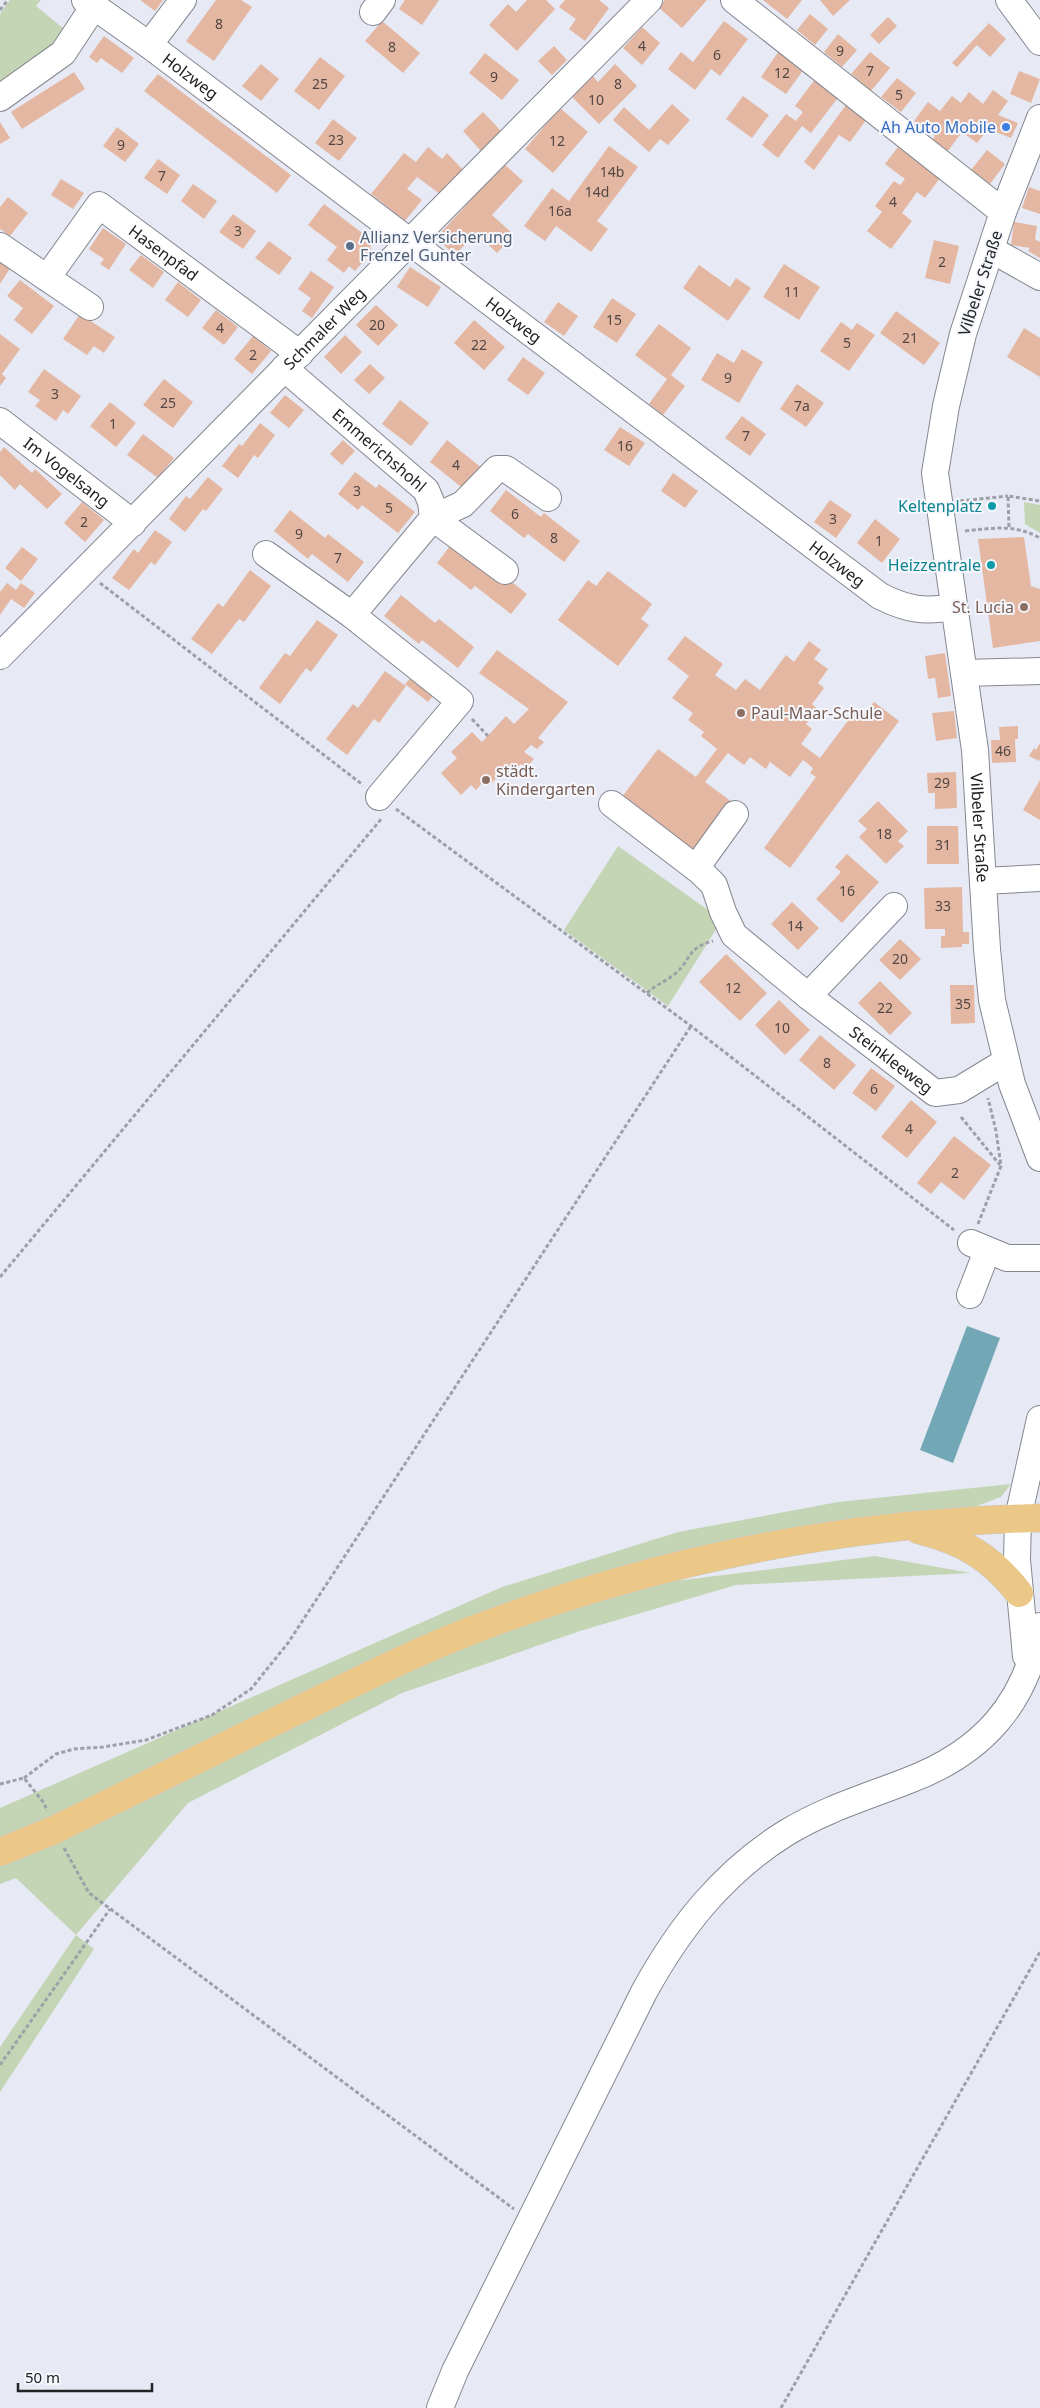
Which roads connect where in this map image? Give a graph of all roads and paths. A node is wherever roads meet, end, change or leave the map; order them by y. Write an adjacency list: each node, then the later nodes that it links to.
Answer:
1 (8, 0): 7 (path)
2 (183, 0): 9 (street)
3 (649, 0): 13 (street, Schmaler Weg)
4 (734, 0): 12 (street)
5 (1009, 0): 8 (street)
6 (89, 3): 9 (street, Holzweg); 10 (street)
7 (0, 10)
8 (1037, 36)
9 (149, 45): 13 (street, Holzweg)
10 (0, 98)
11 (1040, 118): 12 (street, Vilbeler Straße)
12 (1003, 212): 15 (street, Vilbeler Straße)
13 (410, 243): 19 (street, Schmaler Weg); 33 (street, Holzweg)
14 (0, 246): 17 (street)
15 (992, 250): 16 (street); 28 (street, Vilbeler Straße)
16 (1040, 277)
17 (47, 278): 18 (street); 19 (street, Hasenpfad)
18 (90, 307)
19 (292, 361): 25 (street, Emmerichshohl); 26 (street, Schmaler Weg)
20 (1, 423): 26 (street, Im Vogelsang)
21 (1008, 496): 23 (path); 24 (path); 27 (path)
22 (548, 498): 25 (street)
23 (974, 500)
24 (1040, 501)
25 (432, 518): 31 (street); 34 (street)
26 (134, 524): 32 (street, Schmaler Weg)
27 (1009, 527): 28 (path); 29 (path)
28 (942, 532): 33 (street, Vilbeler Straße)
29 (1040, 538)
30 (266, 554): 34 (street)
31 (505, 571)
32 (86, 572): 35 (street, Schmaler Weg); 38 (path)
33 (954, 607): 37 (street, Vilbeler Straße)
34 (352, 615): 38 (street)
35 (1, 653)
36 (1040, 671): 37 (street)
37 (964, 673): 43 (street, Vilbeler Straße)
38 (386, 802): 46 (path); 56 (path)
39 (612, 804): 41 (street)
40 (735, 814): 41 (street)
41 (696, 868): 45 (street)
42 (1040, 878): 43 (street)
43 (983, 881): 49 (street, Vilbeler Straße)
44 (894, 906): 47 (street)
45 (734, 935): 46 (path); 47 (street, Steinkleeweg)
46 (647, 993): 48 (path)
47 (808, 996): 50 (street, Steinkleeweg)
48 (691, 1026): 54 (path); 64 (path)
49 (1005, 1062): 50 (street, Steinkleeweg); 52 (street, Vilbeler Straße)
50 (983, 1075): 53 (path)
51 (961, 1117): 53 (path)
52 (1040, 1158)
53 (1001, 1166): 54 (path)
54 (979, 1247): 55 (street); 57 (street)
55 (1040, 1258)
56 (0, 1277)
57 (970, 1295)
58 (1040, 1419): 59 (street)
59 (1029, 1518): 60 (main road); 61 (street)
60 (903, 1526): 61 (main road); 66 (main road)
61 (1019, 1593): 63 (street)
62 (1040, 1626): 63 (street)
63 (1026, 1675): 71 (street)
64 (24, 1778): 65 (path); 66 (path)
65 (0, 1784)
66 (54, 1830): 67 (main road); 68 (path)
67 (0, 1852)
68 (110, 1909): 70 (path); 71 (path)
69 (1040, 1952): 73 (path)
70 (0, 2065)
71 (531, 2220): 72 (street)
72 (440, 2408)
73 (781, 2408)

